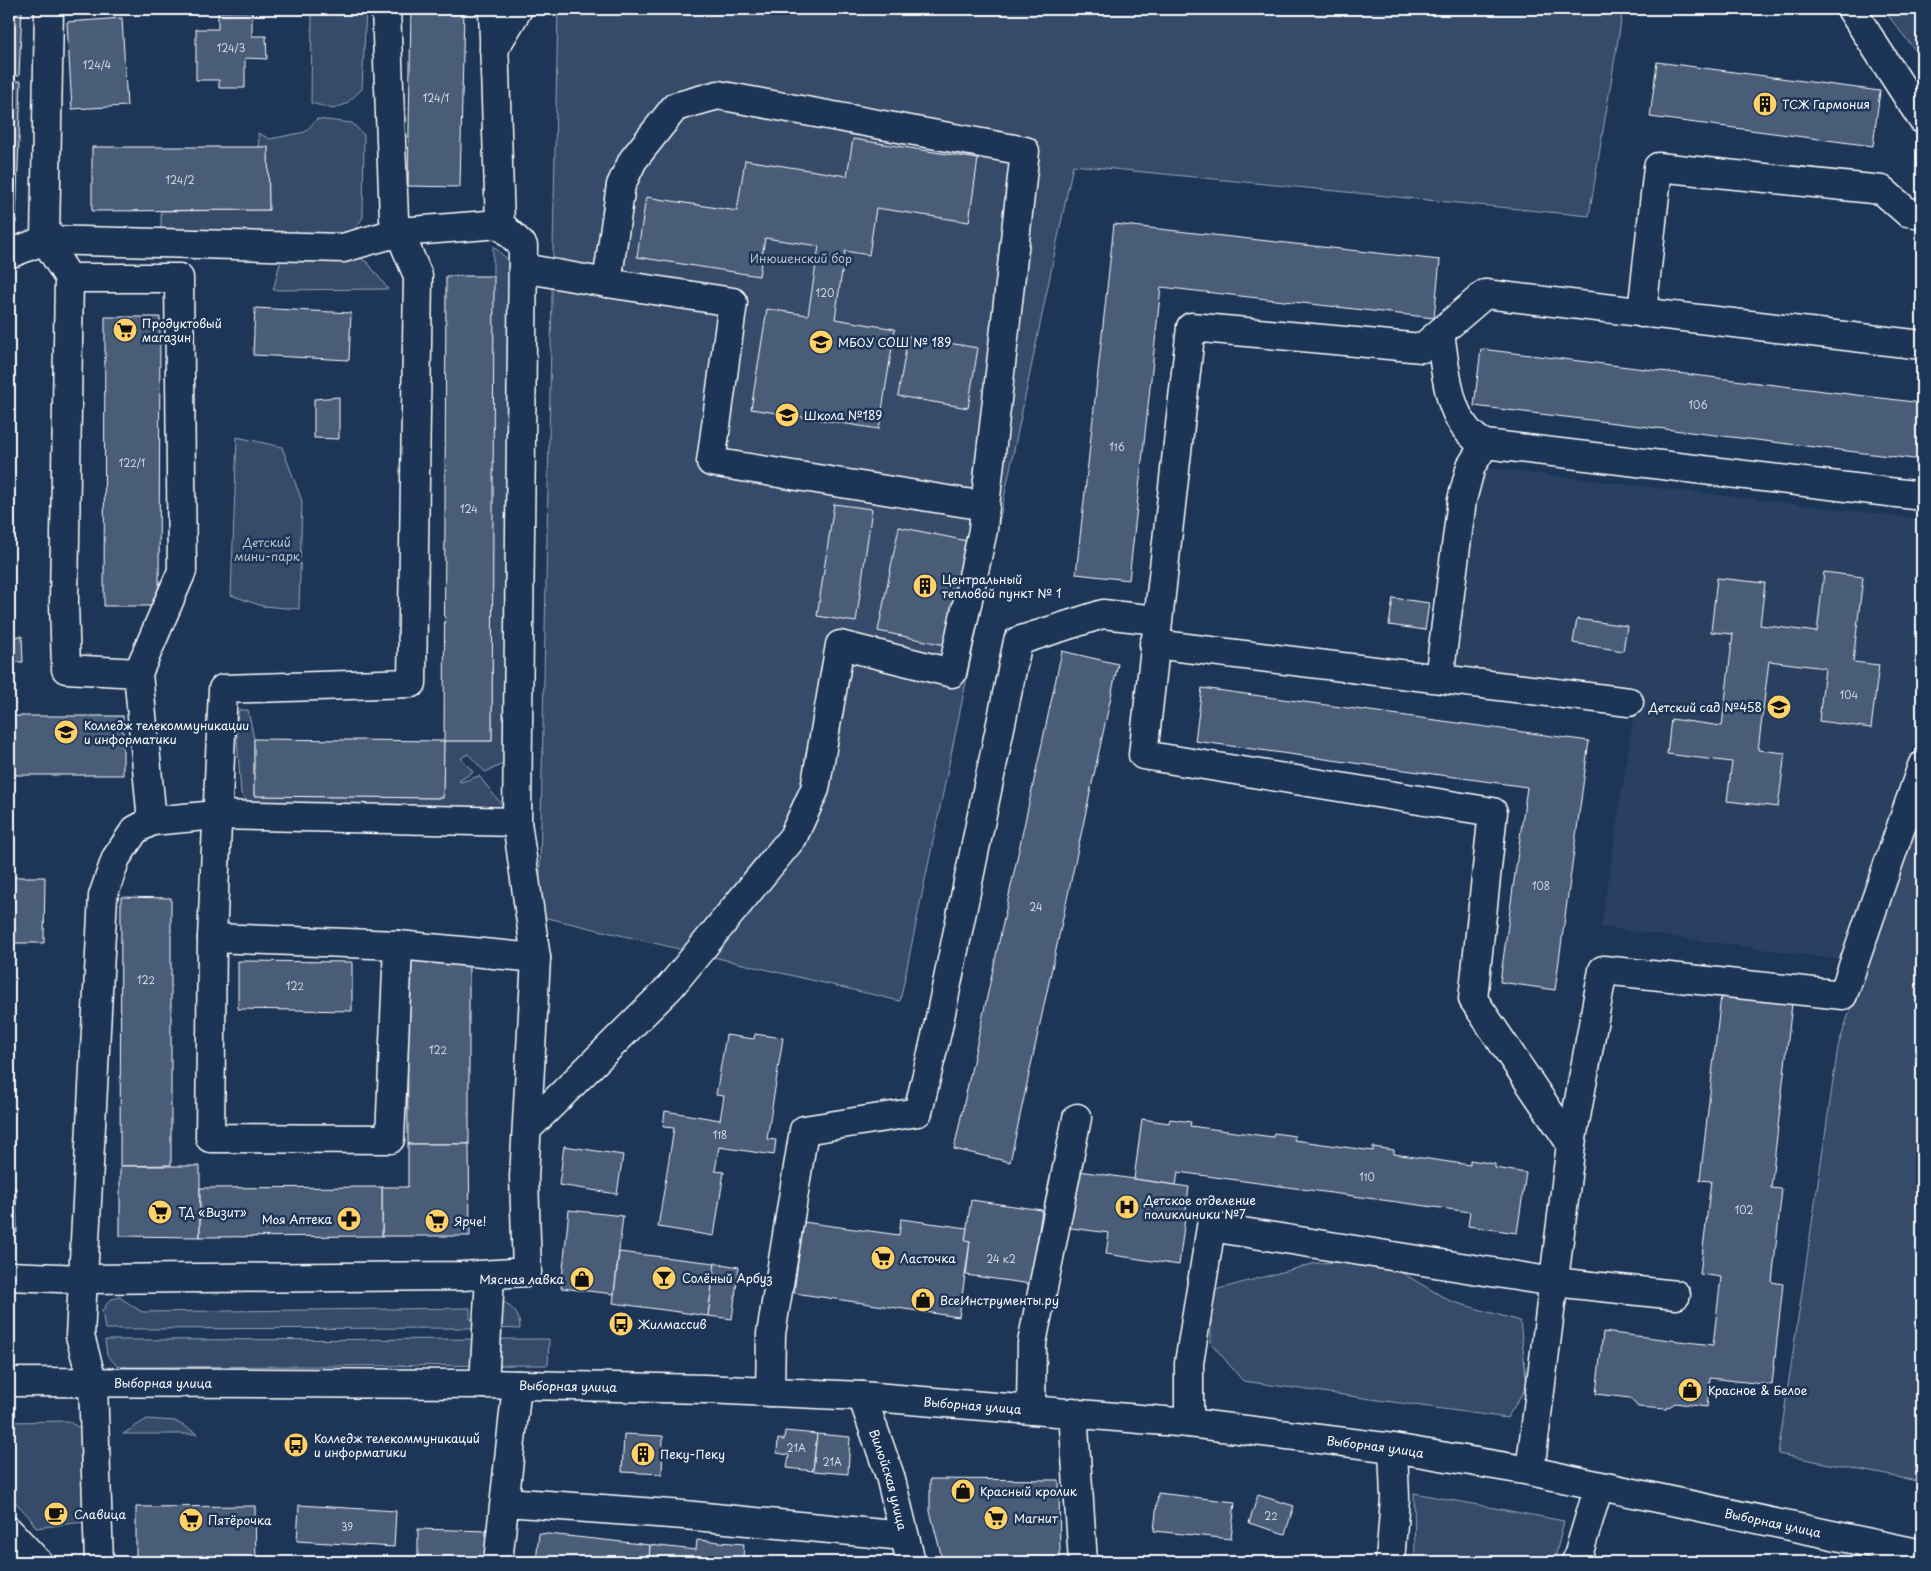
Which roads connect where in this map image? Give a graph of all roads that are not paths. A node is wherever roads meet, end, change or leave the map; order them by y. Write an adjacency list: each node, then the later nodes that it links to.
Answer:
1 (49, 9): 11 (main road)
2 (386, 9): 10 (main road)
3 (493, 9): 6 (main road)
4 (518, 9): 6 (main road)
5 (1851, 9): 7 (main road)
6 (494, 49): 9 (main road)
7 (1922, 119)
8 (1922, 214): 16 (main road)
9 (500, 224): 10 (main road); 13 (main road)
10 (399, 232): 11 (main road); 27 (main road)
11 (44, 240): 12 (main road); 14 (main road)
12 (9, 254)
13 (523, 268): 15 (main road); 29 (main road)
14 (69, 278): 23 (main road); 23 (main road)
15 (607, 283): 21 (main road); 21 (main road)
16 (1642, 313): 17 (main road); 18 (main road)
17 (1440, 334): 19 (main road); 22 (main road)
18 (1922, 345)
19 (1485, 444): 20 (main road); 24 (main road)
20 (1922, 496)
21 (985, 506): 34 (main road)
22 (1156, 632): 24 (main road); 35 (main road); 45 (main road)
23 (138, 673): 28 (main road)
24 (1438, 678): 25 (main road)
25 (1629, 702)
26 (1922, 766): 35 (main road)
27 (216, 815): 28 (main road); 29 (main road); 30 (main road)
28 (152, 821): 38 (main road)
29 (517, 822): 32 (main road)
30 (212, 938): 31 (main road); 31 (main road)
31 (398, 945): 32 (main road)
32 (536, 958): 34 (main road)
33 (1076, 1118): 47 (main road)
34 (528, 1128): 37 (main road)
35 (1571, 1144): 39 (main road)
36 (9, 1276): 38 (main road)
37 (490, 1276): 38 (main road); 43 (main road)
38 (82, 1279): 42 (main road)
39 (1554, 1282): 40 (main road); 49 (main road); 51 (main road)
40 (1676, 1295)
41 (9, 1382): 42 (main road, Выборная улица)
42 (93, 1384): 43 (main road, Выборная улица); 58 (main road)
43 (484, 1384): 44 (main road, Выборная улица)
44 (517, 1385): 45 (main road, Выборная улица); 53 (main road)
45 (770, 1392): 46 (main road, Выборная улица)
46 (862, 1396): 47 (main road, Выборная улица); 55 (main road, Вилюйская улица)
47 (1031, 1408): 48 (main road, Выборная улица)
48 (1073, 1412): 49 (main road, Выборная улица); 61 (main road)
49 (1189, 1423): 50 (main road, Выборная улица)
50 (1393, 1448): 51 (main road, Выборная улица); 62 (main road)
51 (1530, 1471): 52 (main road, Выборная улица)
52 (1599, 1486): 56 (main road, Выборная улица); 63 (main road)
53 (506, 1502): 55 (main road); 59 (main road)
54 (9, 1531): 57 (main road)
55 (904, 1536): 60 (main road, Вилюйская улица)
56 (1922, 1554)
57 (36, 1562)
58 (99, 1562)
59 (498, 1562)
60 (911, 1562)
61 (1083, 1562)
62 (1390, 1562)
63 (1576, 1562)

